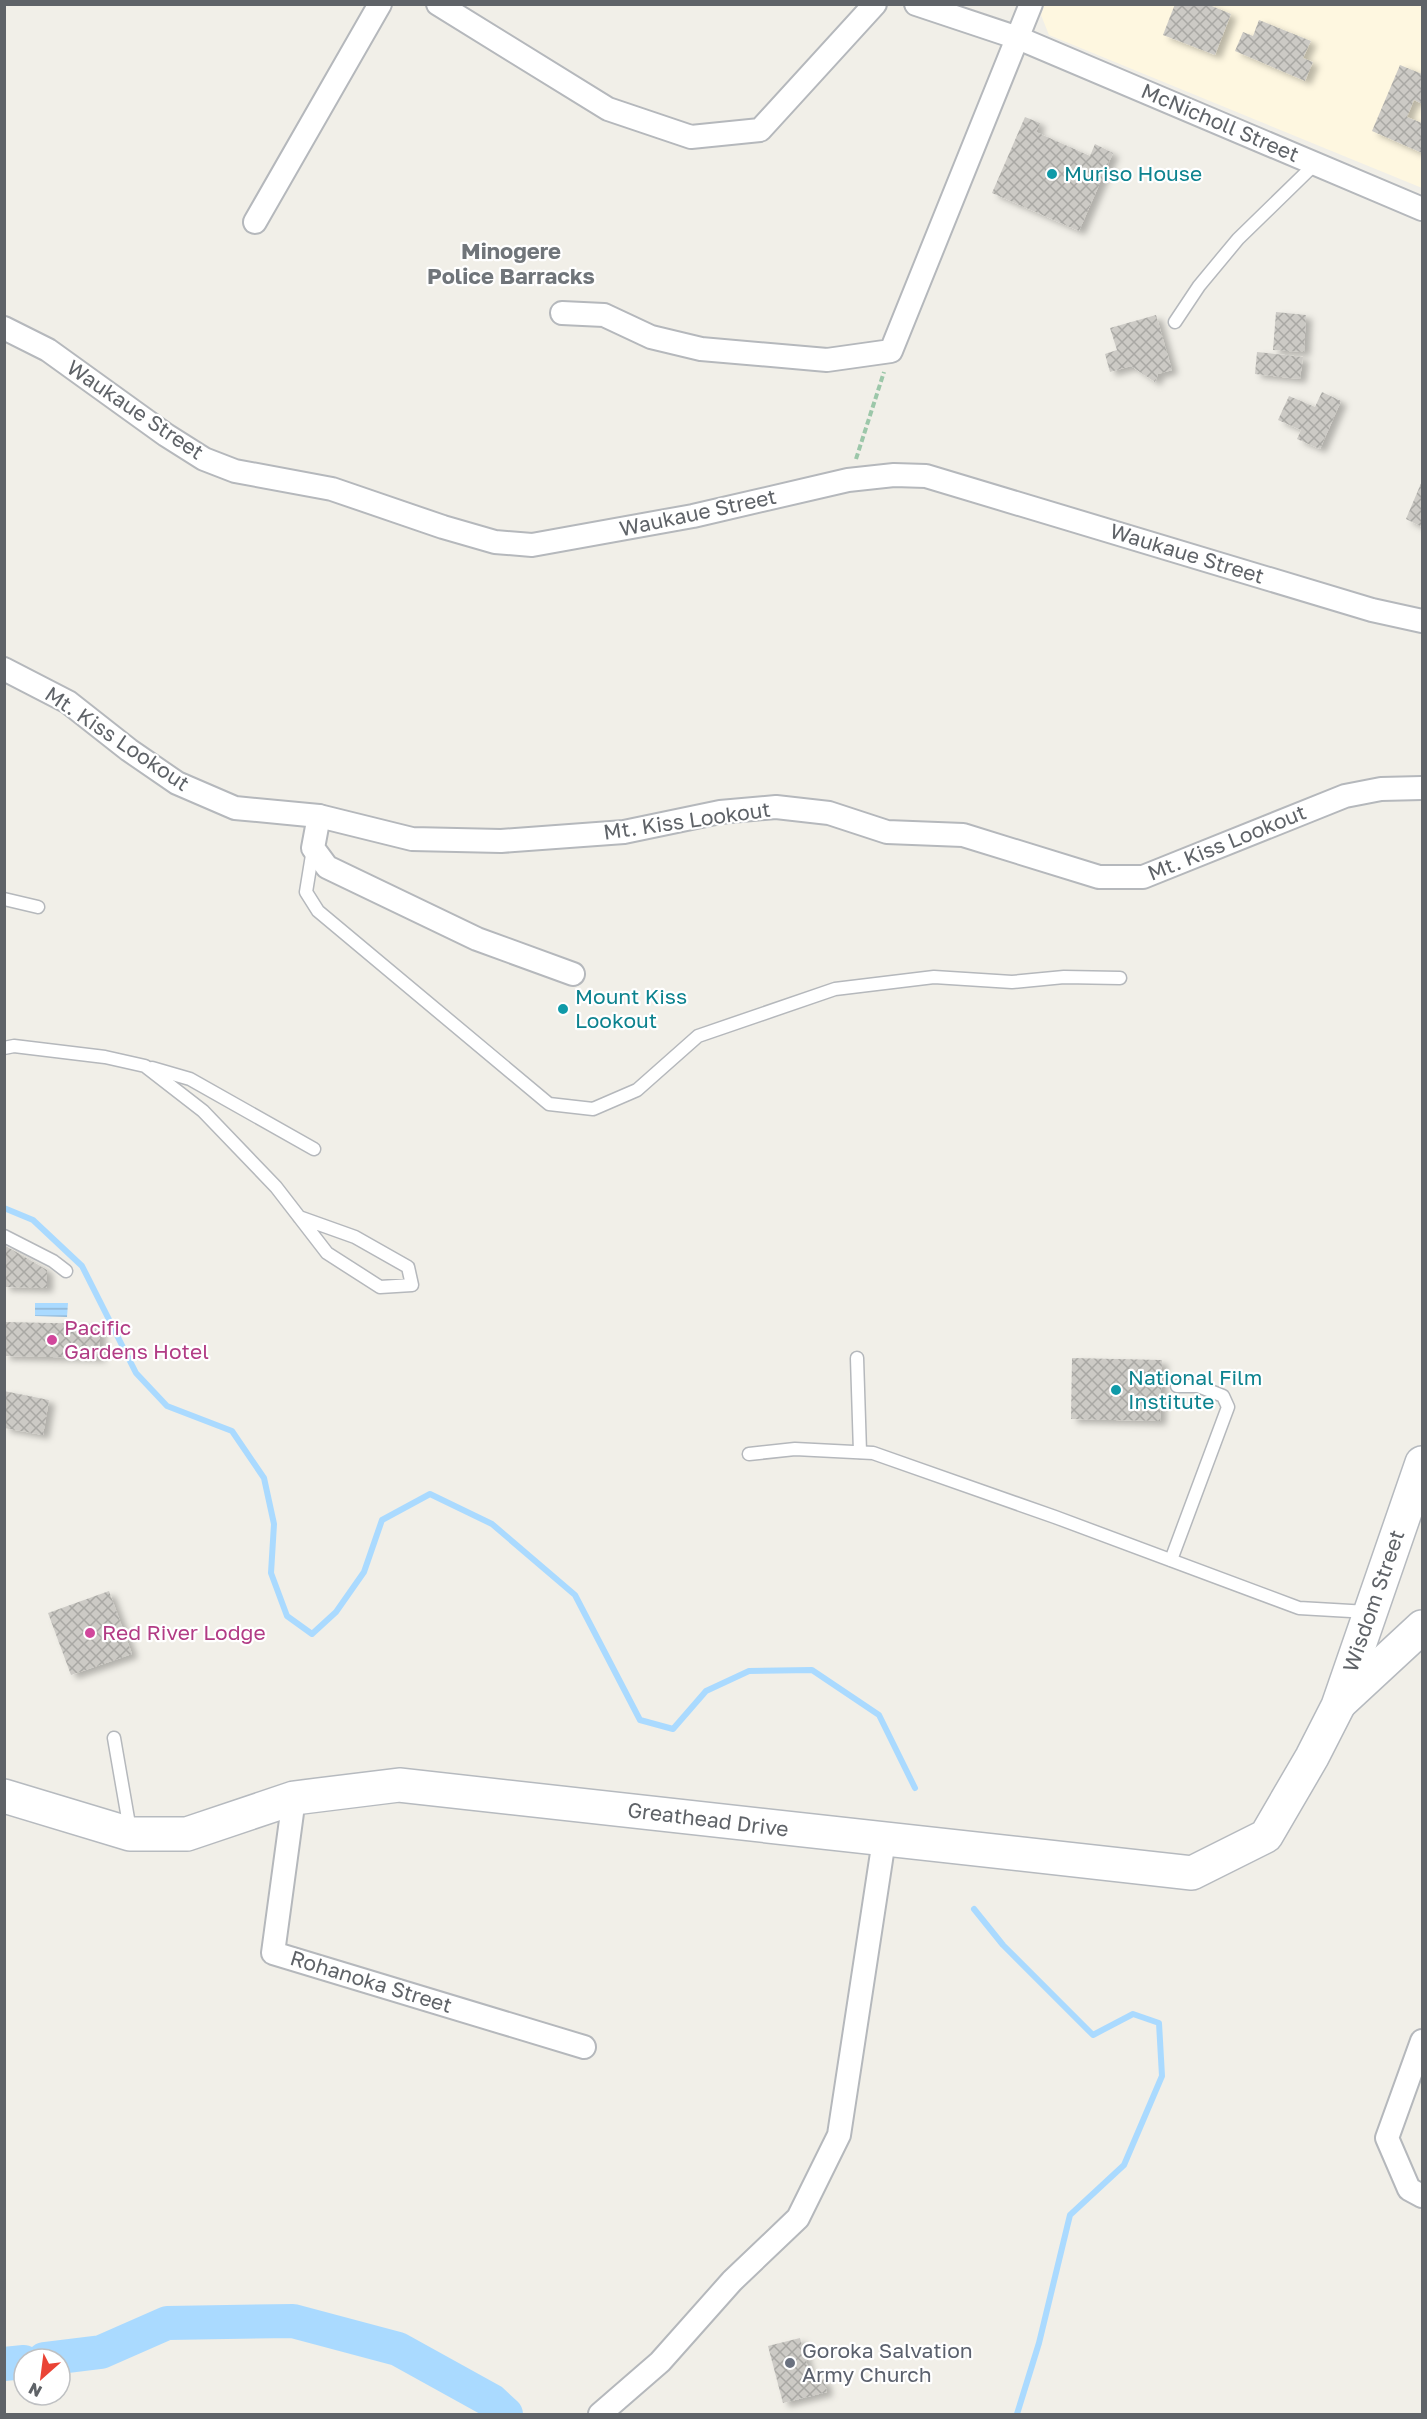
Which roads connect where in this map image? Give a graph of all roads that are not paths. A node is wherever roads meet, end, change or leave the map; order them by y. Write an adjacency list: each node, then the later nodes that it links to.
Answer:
1 (380, 4): 9 (street)
2 (438, 4): 3 (street)
3 (875, 4)
4 (916, 4): 6 (street, McNicholl Street)
5 (1032, 4): 6 (street)
6 (1018, 38): 7 (street, McNicholl Street); 10 (street)
7 (1315, 164): 8 (street, McNicholl Street); 11 (lane)
8 (1422, 209)
9 (255, 222)
10 (562, 313)
11 (1175, 322)
12 (4, 328): 13 (street, Waukaue Street)
13 (1422, 621)
14 (4, 669): 16 (street, Mt. Kiss Lookout)
15 (1422, 788): 16 (street, Mt. Kiss Lookout)
16 (319, 816): 17 (street)
17 (313, 848): 20 (street); 21 (lane)
18 (4, 899): 19 (lane)
19 (38, 907)
20 (573, 974)
21 (1120, 978)
22 (4, 1048): 23 (lane)
23 (145, 1066): 24 (lane); 25 (lane)
24 (314, 1149)
25 (299, 1217): 25 (lane)
26 (4, 1236): 27 (lane)
27 (66, 1272)
28 (857, 1358): 30 (lane)
29 (1177, 1386): 33 (lane)
30 (860, 1452): 31 (lane); 33 (lane)
31 (749, 1454)
32 (1422, 1463): 34 (street, Wisdom Street)
33 (1171, 1560): 34 (lane)
34 (1369, 1612): 36 (street, Wisdom Street)
35 (1422, 1627): 36 (street)
36 (1338, 1706): 41 (street, Greathead Drive)
37 (114, 1738): 40 (lane)
38 (4, 1796): 40 (street, Greathead Drive)
39 (294, 1798): 40 (street, Greathead Drive); 41 (street, Greathead Drive); 43 (street, Rohanoka Street)
40 (130, 1834)
41 (884, 1840): 45 (street)
42 (1422, 2041): 44 (street)
43 (584, 2046)
44 (1422, 2196)
45 (600, 2415)

